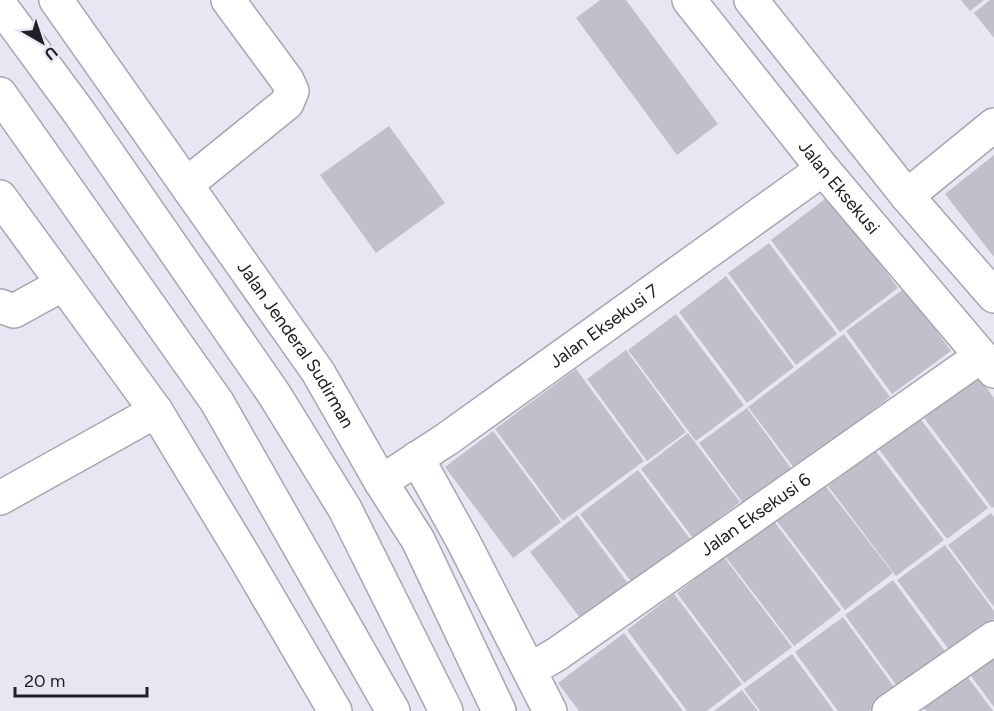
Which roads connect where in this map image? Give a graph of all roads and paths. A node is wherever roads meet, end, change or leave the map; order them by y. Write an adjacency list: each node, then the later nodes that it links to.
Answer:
1 (56, 0): 9 (street, Jalan Jenderal Sudirman)
2 (228, 0): 9 (street)
3 (689, 0): 8 (street, Jalan Eksekusi)
4 (0, 4): 24 (street)
5 (764, 5): 10 (street)
6 (0, 94): 23 (street)
7 (994, 125): 10 (street)
8 (823, 169): 15 (street, Jalan Eksekusi); 17 (street, Jalan Eksekusi 7)
9 (187, 184): 18 (street, Jalan Jenderal Sudirman)
10 (907, 196): 13 (street)
11 (0, 197): 12 (street)
12 (63, 284): 14 (street); 16 (street)
13 (994, 296)
14 (0, 306)
15 (987, 363): 21 (street, Jalan Eksekusi 6)
16 (156, 411): 19 (street); 22 (street)
17 (417, 458): 18 (street, Jalan Eksekusi 7); 21 (street)
18 (381, 482): 25 (street, Jalan Jenderal Sudirman)
19 (0, 498)
20 (994, 638): 27 (street)
21 (530, 670): 26 (street)
22 (334, 711)
23 (393, 711)
24 (446, 711)
25 (499, 711)
26 (550, 711)
27 (889, 711)

